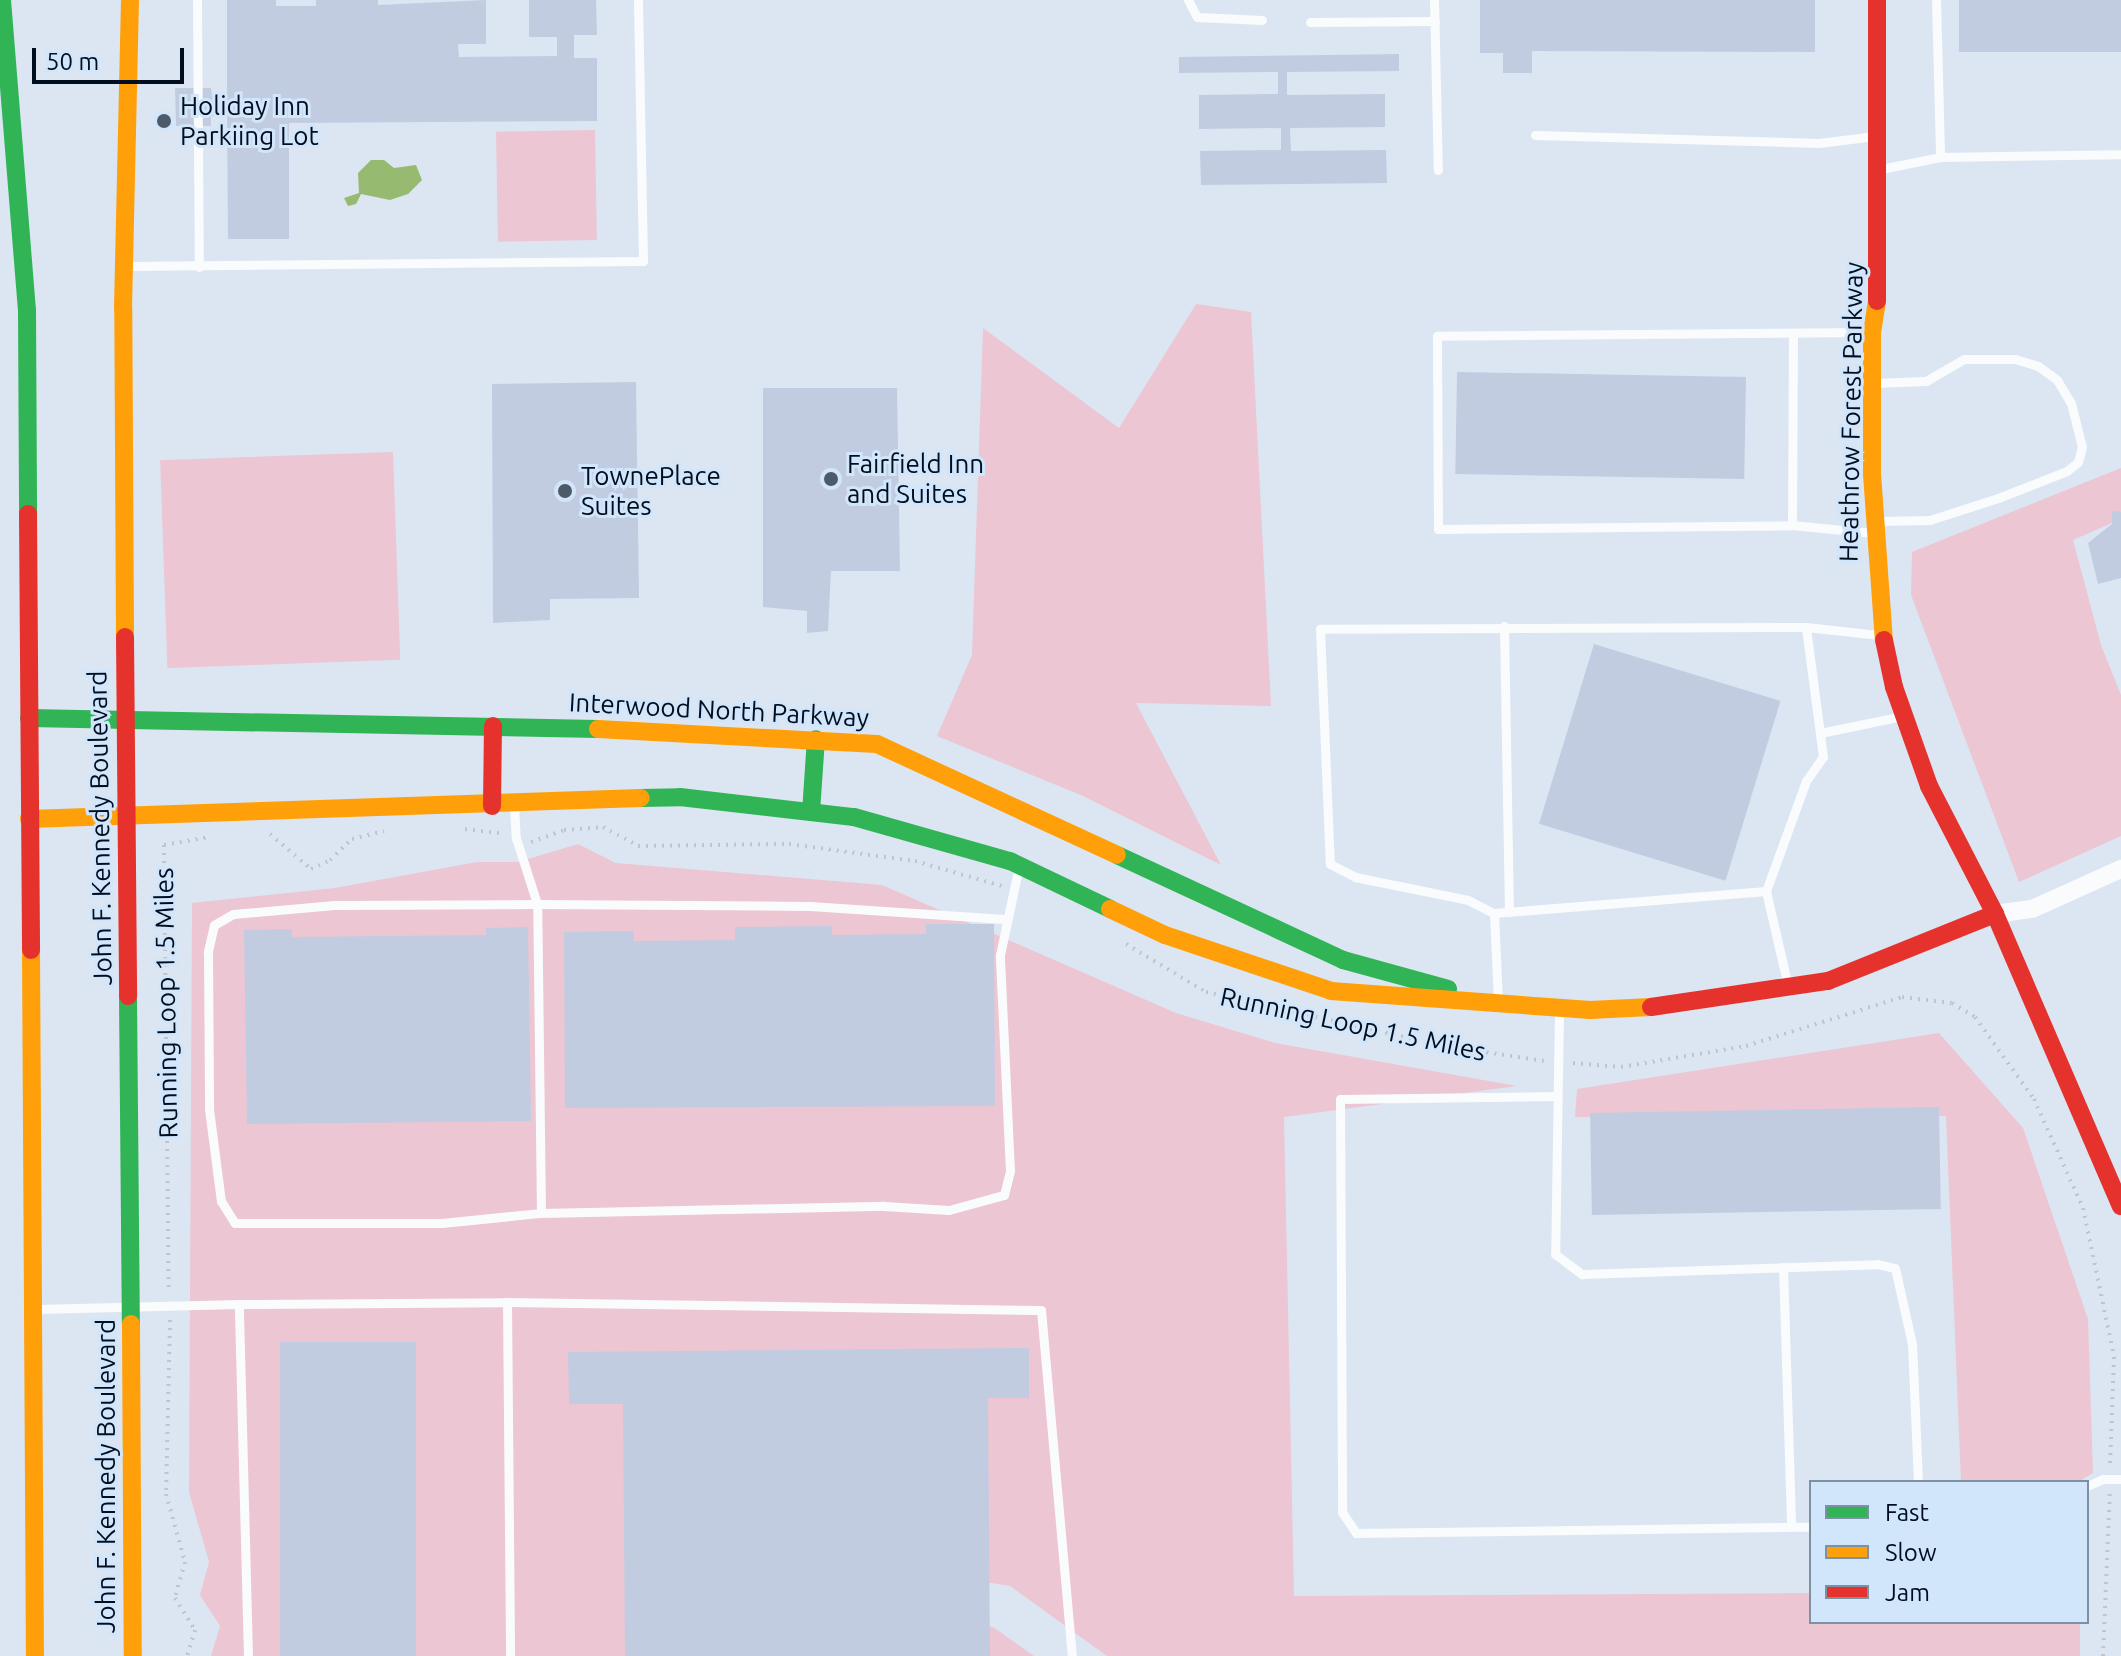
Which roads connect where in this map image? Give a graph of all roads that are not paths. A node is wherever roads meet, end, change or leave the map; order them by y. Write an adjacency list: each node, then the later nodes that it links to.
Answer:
1 (2, 0): 29 (street)
2 (130, 0): 18 (street, John F. Kennedy Boulevard)
3 (197, 0): 19 (lane)
4 (638, 0): 19 (lane)
5 (1188, 0): 9 (lane)
6 (1434, 0): 10 (lane)
7 (1877, 0): 13 (street, Heathrow Forest Parkway)
8 (1936, 0): 15 (lane)
9 (1262, 20)
10 (1435, 21): 11 (lane); 17 (lane)
11 (1310, 22)
12 (1535, 135): 13 (lane)
13 (1878, 136): 16 (street, Heathrow Forest Parkway)
14 (2121, 154): 15 (lane)
15 (1940, 157): 16 (lane)
16 (1878, 169): 20 (street, Heathrow Forest Parkway)
17 (1438, 170)
18 (123, 266): 19 (lane); 30 (street, John F. Kennedy Boulevard)
19 (199, 267)
20 (1872, 332): 21 (lane); 22 (street, Heathrow Forest Parkway)
21 (1793, 334): 23 (lane); 23 (lane)
22 (1872, 383): 24 (street, Heathrow Forest Parkway); 24 (lane)
23 (1792, 525): 24 (lane)
24 (1873, 527): 27 (street, Heathrow Forest Parkway)
25 (1504, 626): 26 (lane); 43 (lane); 44 (lane)
26 (1806, 627): 27 (lane); 32 (lane)
27 (1883, 636): 28 (street, Heathrow Forest Parkway)
28 (1904, 715): 32 (lane); 45 (street, Heathrow Forest Parkway)
29 (29, 718): 30 (street, Interwood North Parkway); 38 (street)
30 (125, 720): 31 (street, Interwood North Parkway); 37 (street, John F. Kennedy Boulevard)
31 (493, 726): 33 (street, Interwood North Parkway); 35 (street)
32 (1820, 733): 41 (lane)
33 (816, 739): 36 (street); 48 (street, Interwood North Parkway)
34 (514, 805): 35 (street, Interwood North Parkway); 36 (street, Interwood North Parkway); 42 (lane)
35 (492, 806): 37 (street, Interwood North Parkway)
36 (811, 812): 39 (street, Interwood North Parkway)
37 (127, 817): 38 (street, Interwood North Parkway); 56 (street, John F. Kennedy Boulevard)
38 (29, 819): 57 (street)
39 (1019, 865): 46 (lane); 48 (street, Interwood North Parkway)
40 (2121, 869): 45 (street, Interwood North Parkway)
41 (1766, 891): 43 (lane); 47 (lane)
42 (537, 904): 46 (lane); 52 (lane); 52 (lane)
43 (1509, 912): 44 (lane)
44 (1494, 913): 48 (lane)
45 (1995, 914): 47 (street, Interwood North Parkway); 51 (street, Heathrow Forest Parkway)
46 (1005, 919): 52 (lane)
47 (1789, 989): 49 (street, Interwood North Parkway)
48 (1498, 1004): 49 (street, Interwood North Parkway)
49 (1559, 1008): 50 (lane)
50 (1556, 1096): 53 (lane); 61 (lane)
51 (2120, 1194)
52 (541, 1213)
53 (1783, 1267): 59 (lane); 61 (lane)
54 (507, 1302): 55 (lane); 66 (lane); 67 (lane)
55 (239, 1304): 56 (lane); 65 (lane)
56 (131, 1308): 57 (lane); 64 (street, John F. Kennedy Boulevard)
57 (33, 1309): 63 (street)
58 (2116, 1479): 60 (lane)
59 (1918, 1480)
60 (2089, 1486)
61 (1791, 1527): 62 (lane)
62 (1809, 1527)
63 (35, 1656)
64 (133, 1656)
65 (248, 1656)
66 (510, 1656)
67 (1072, 1656)

